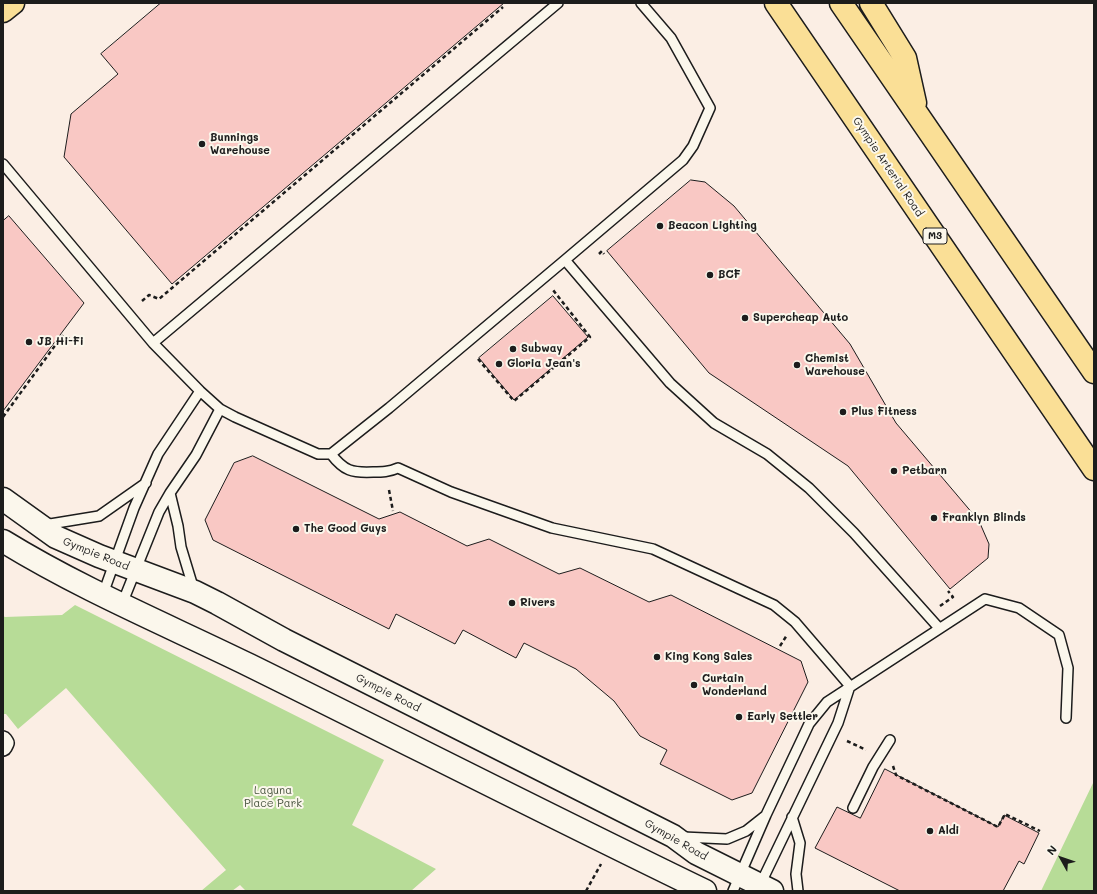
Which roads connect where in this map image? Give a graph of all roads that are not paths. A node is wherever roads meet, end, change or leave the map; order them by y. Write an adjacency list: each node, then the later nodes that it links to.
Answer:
1 (13, 3): 7 (main road)
2 (558, 3): 11 (lane)
3 (641, 3): 10 (lane)
4 (776, 3): 16 (main road, Gympie Arterial Road / M3)
5 (841, 3): 8 (main road)
6 (871, 3): 8 (main road)
7 (3, 12)
8 (916, 112): 12 (main road)
9 (3, 164): 11 (lane)
10 (565, 260): 15 (lane); 27 (lane)
11 (152, 343): 13 (lane)
12 (1094, 372)
13 (200, 391): 14 (lane); 17 (lane)
14 (220, 409): 15 (lane); 18 (lane)
15 (331, 454): 28 (lane)
16 (1094, 470)
17 (146, 483): 20 (lane); 22 (lane)
18 (170, 492): 23 (lane); 24 (lane)
19 (3, 499): 20 (main road, Gympie Road)
20 (38, 526): 22 (main road, Gympie Road)
21 (3, 541): 25 (main road)
22 (114, 562): 23 (main road, Gympie Road); 25 (lane)
23 (136, 570): 24 (main road, Gympie Road); 26 (lane)
24 (195, 592): 36 (main road, Gympie Road)
25 (103, 594): 26 (main road)
26 (122, 604): 39 (main road)
27 (939, 628): 28 (lane); 29 (lane)
28 (850, 686): 34 (lane); 35 (lane)
29 (1066, 718)
30 (3, 740): 32 (street)
31 (890, 740): 33 (lane)
32 (3, 747)
33 (853, 808)
34 (766, 815): 36 (lane); 37 (lane)
35 (792, 817): 38 (lane); 40 (lane)
36 (673, 836): 37 (main road, Gympie Road)
37 (736, 883): 38 (main road, Gympie Road)
38 (763, 889)
39 (705, 891)
40 (798, 891)

